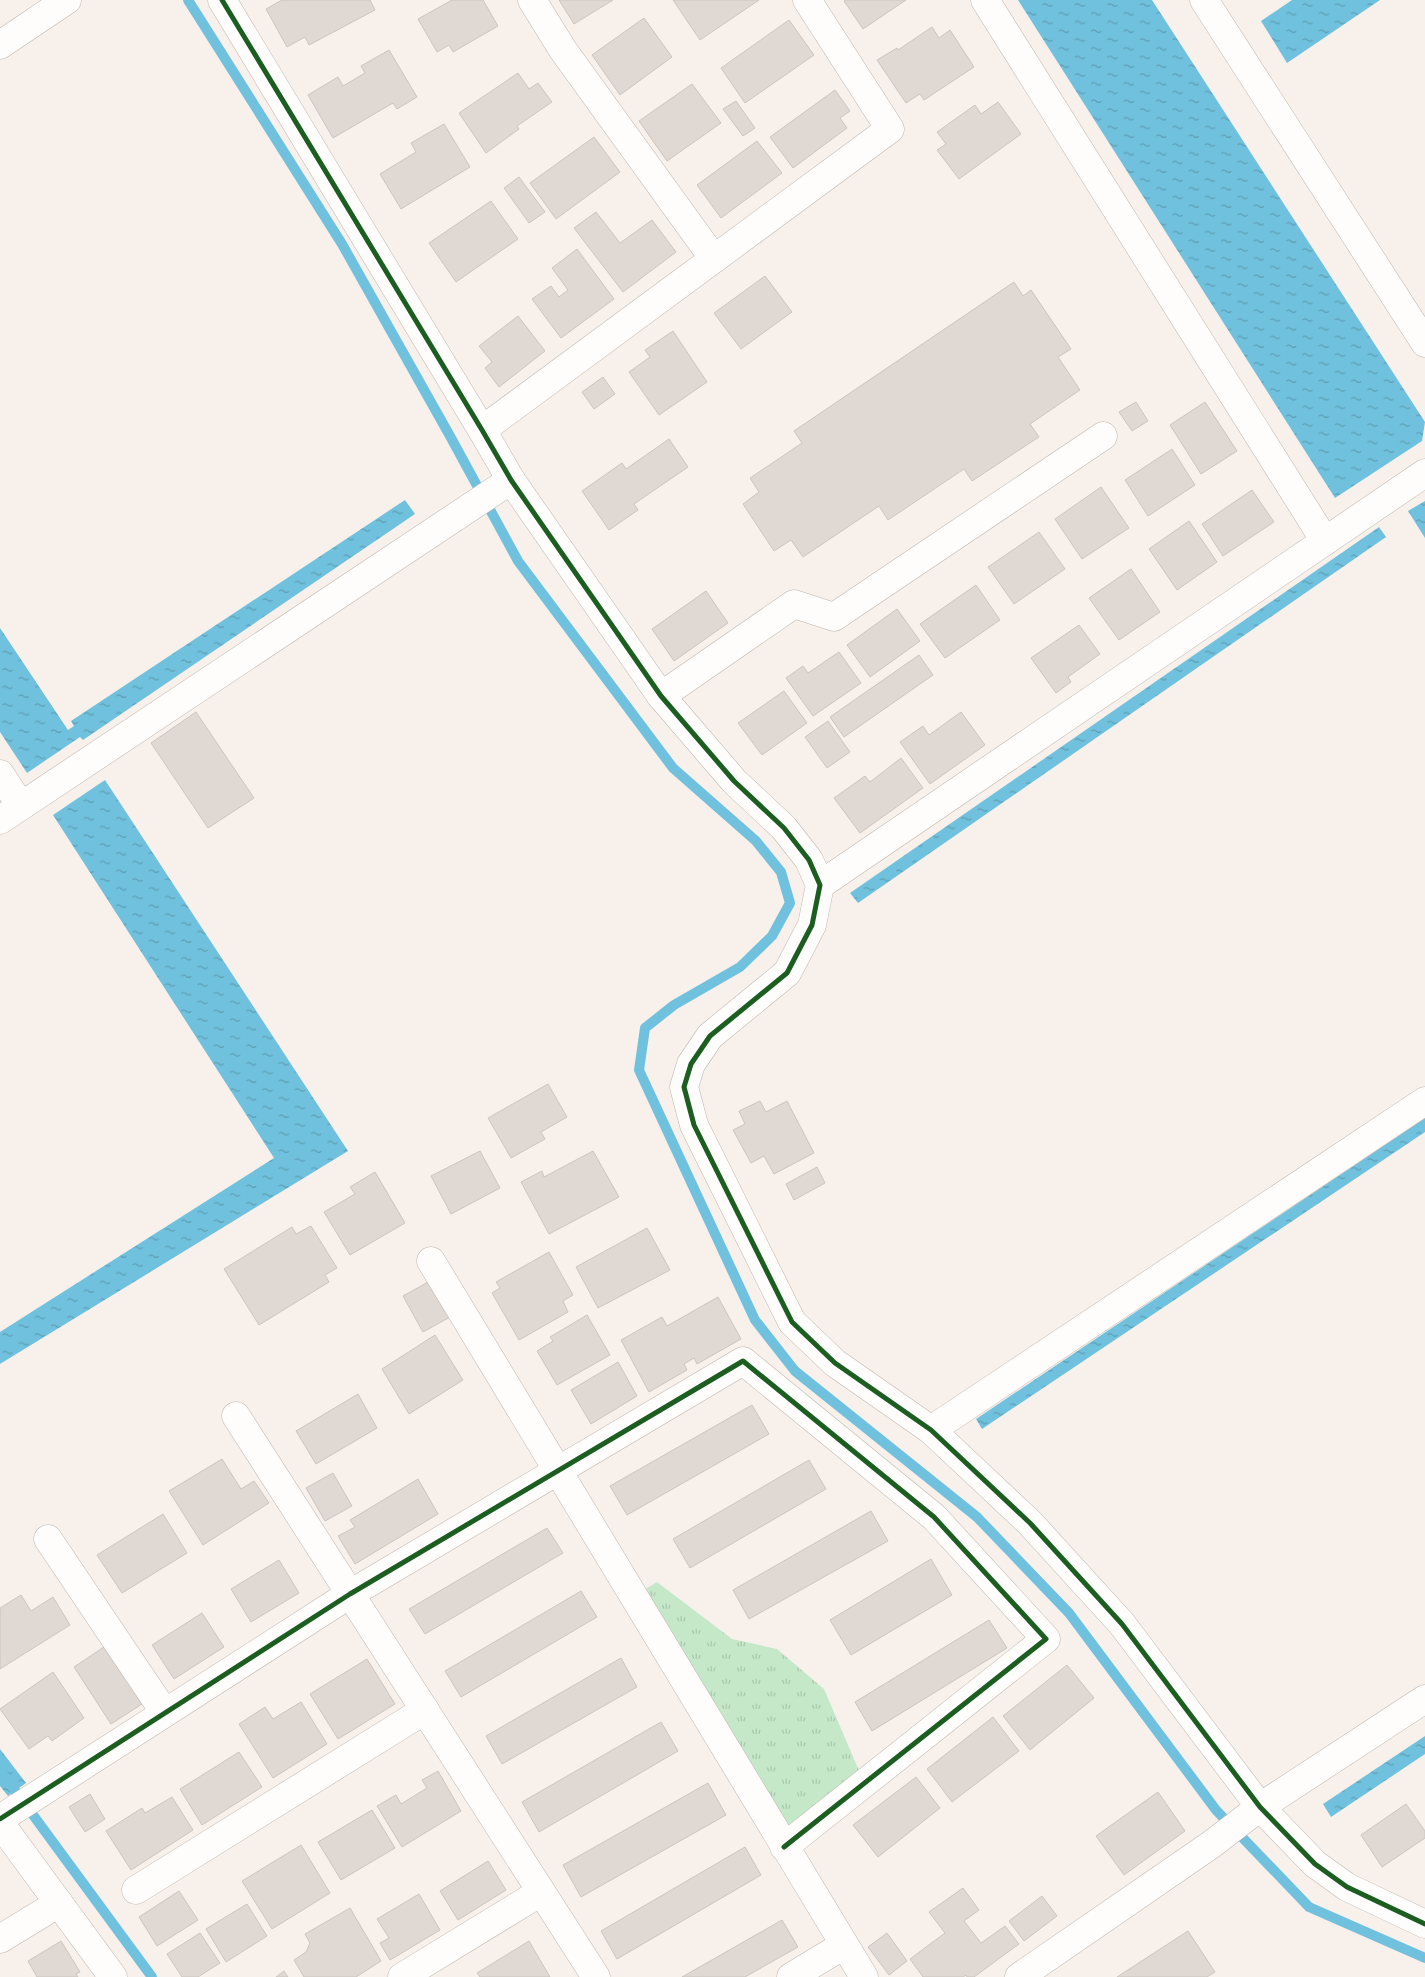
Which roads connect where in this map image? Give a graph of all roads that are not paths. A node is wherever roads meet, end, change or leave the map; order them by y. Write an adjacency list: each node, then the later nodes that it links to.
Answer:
1 (67, 0): 7 (street)
2 (222, 0): 10 (street)
3 (532, 0): 8 (street)
4 (807, 0): 8 (street)
5 (985, 0): 14 (street)
6 (1204, 0): 9 (street)
7 (0, 45)
8 (714, 259): 10 (street)
9 (1425, 343)
10 (482, 430): 13 (street)
11 (1103, 436): 15 (street)
12 (1425, 473): 14 (street)
13 (504, 484): 15 (street); 17 (street)
14 (1325, 541): 18 (street)
15 (661, 696): 18 (street)
16 (0, 774): 17 (street)
17 (11, 813)
18 (820, 885): 22 (street)
19 (1425, 1101): 22 (street)
20 (431, 1260): 23 (street)
21 (236, 1416): 25 (street)
22 (931, 1430): 29 (street)
23 (557, 1470): 25 (street); 31 (street); 31 (street)
24 (48, 1539): 28 (street)
25 (350, 1594): 27 (street); 28 (street)
26 (1425, 1699): 29 (street)
27 (425, 1710): 32 (street); 33 (street)
28 (165, 1713): 30 (street)
29 (1255, 1812): 35 (street); 43 (street)
30 (0, 1821): 34 (street)
31 (784, 1846): 37 (street)
32 (136, 1890)
33 (541, 1892): 39 (street); 40 (street)
34 (59, 1904): 36 (street); 38 (street)
35 (1425, 1924)
36 (0, 1939)
37 (844, 1945): 41 (street); 42 (street)
38 (113, 1977)
39 (402, 1977)
40 (596, 1977)
41 (791, 1977)
42 (864, 1977)
43 (1019, 1977)

